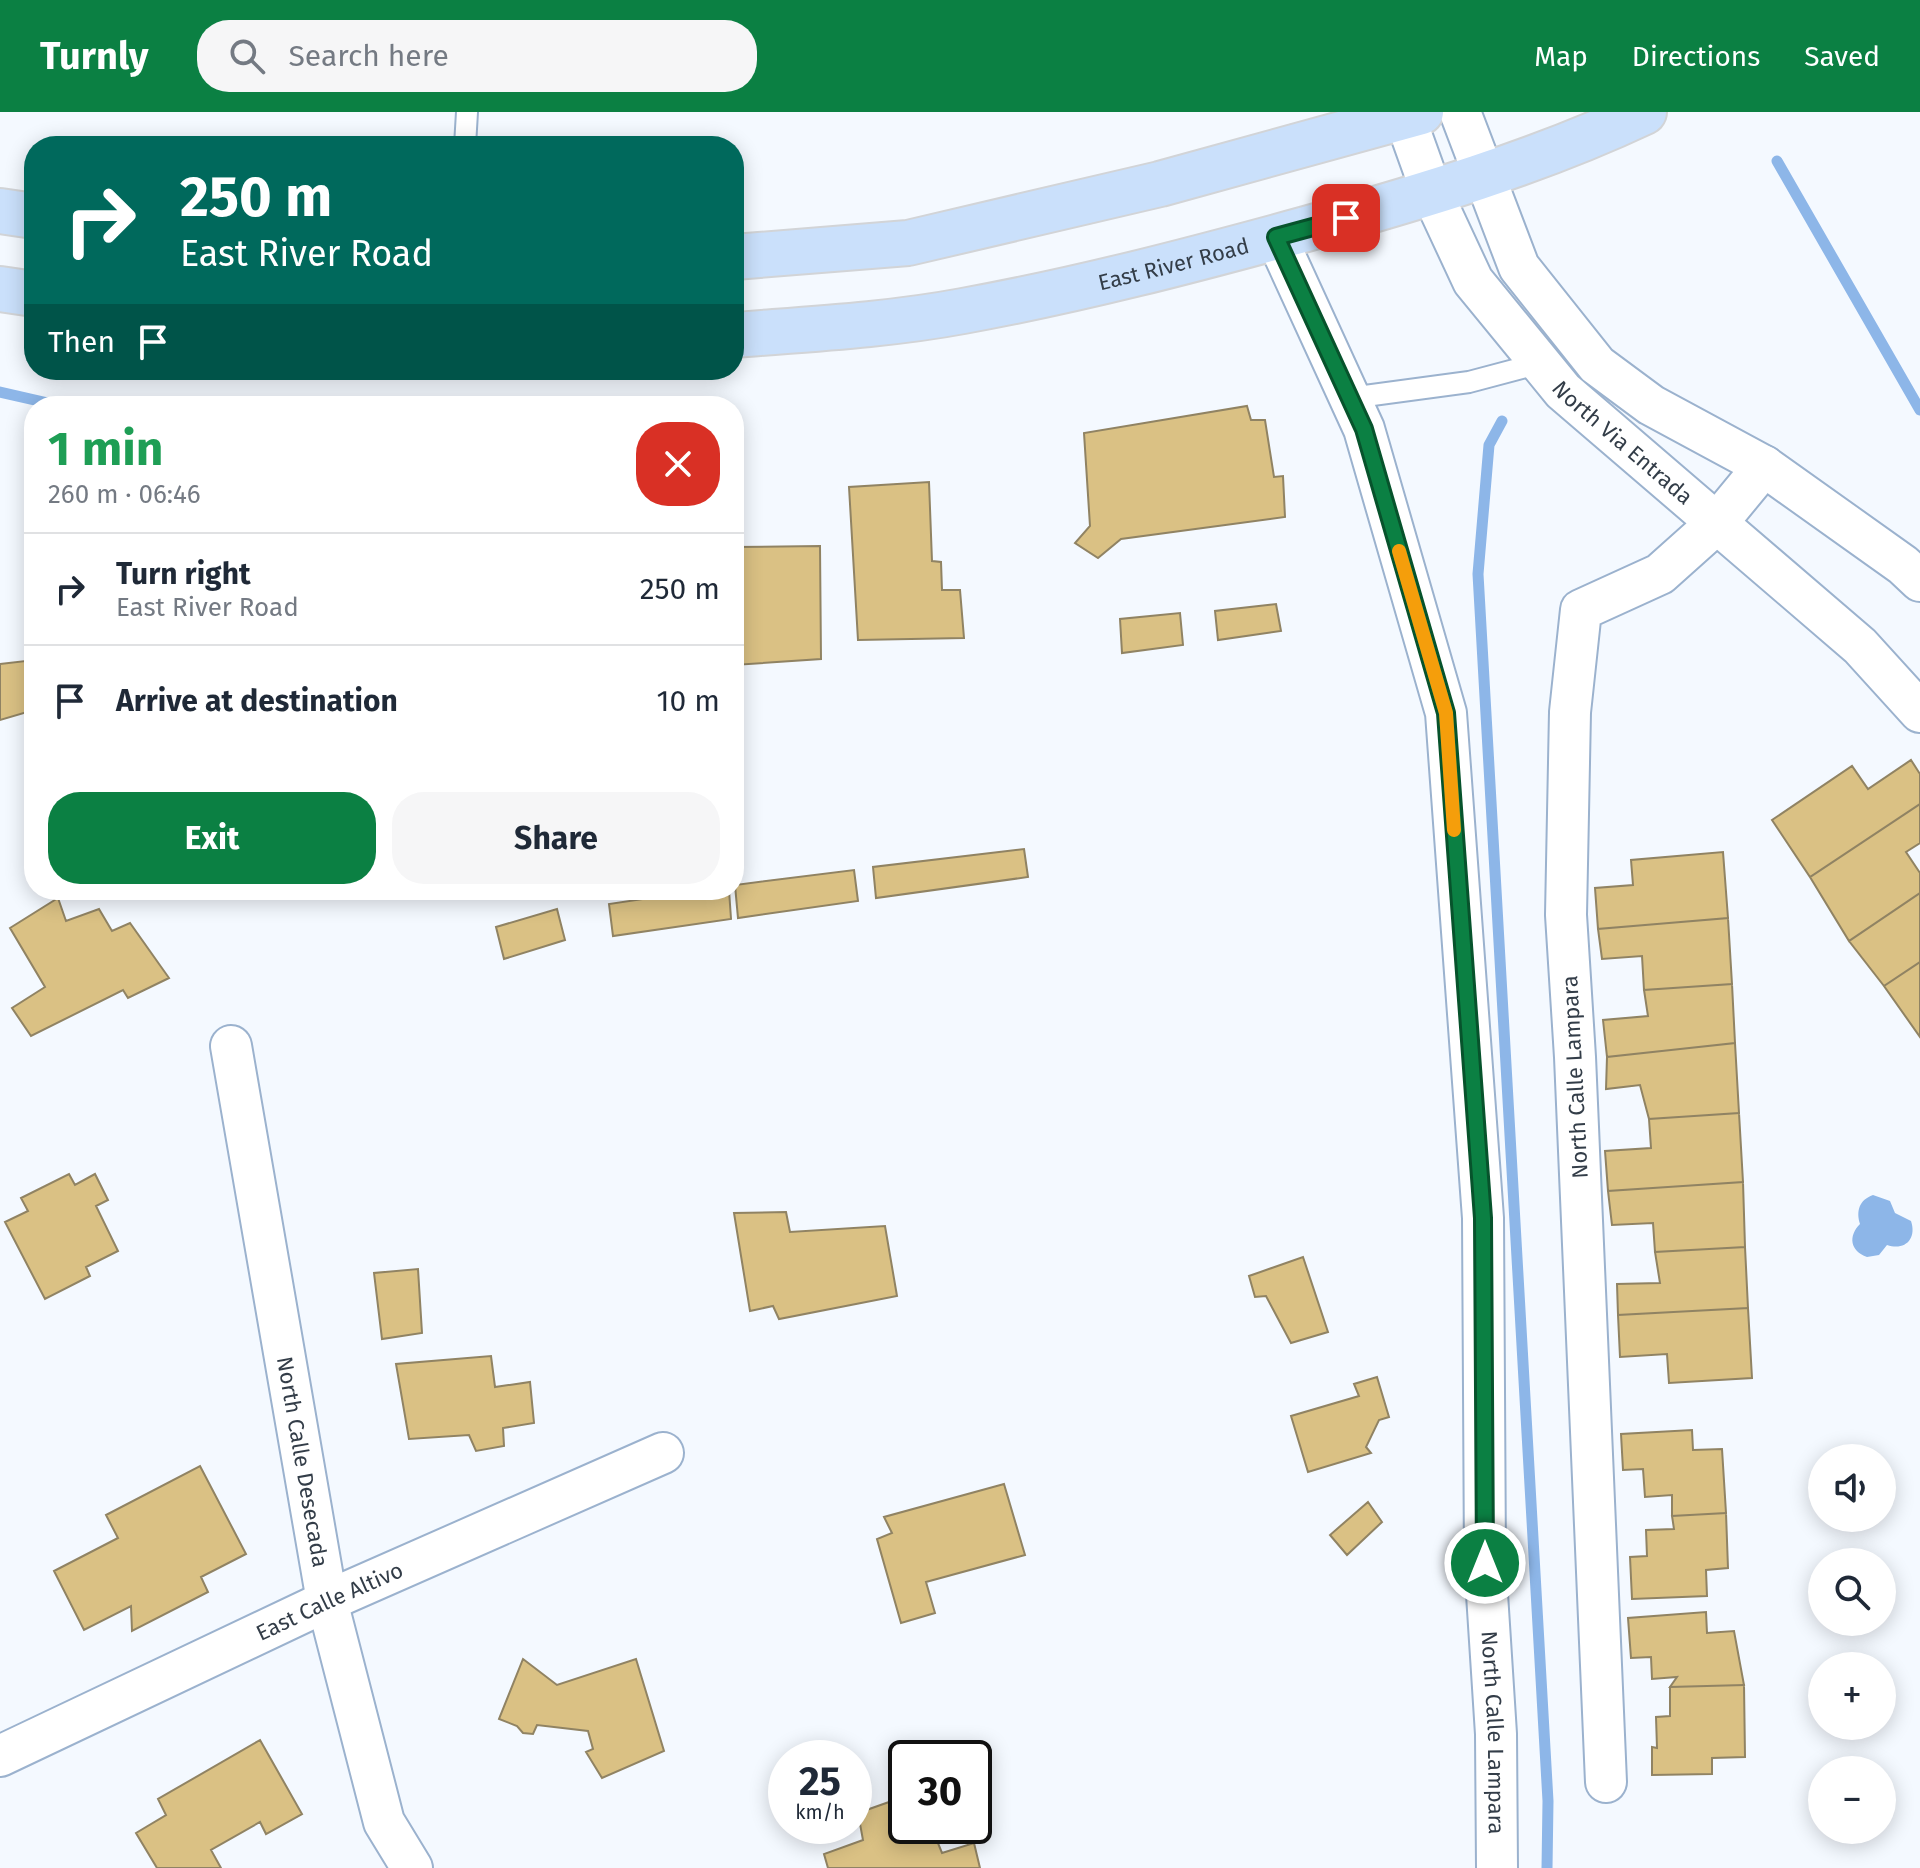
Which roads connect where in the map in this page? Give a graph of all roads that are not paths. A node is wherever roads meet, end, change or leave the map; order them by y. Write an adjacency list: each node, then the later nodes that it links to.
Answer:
1 (467, 112): 5 (lane)
2 (1460, 112): 6 (street, North Via Entrada)
3 (1644, 112): 6 (main road, East River Road)
4 (1410, 114): 7 (street, North Via Entrada); 11 (main road)
5 (466, 136)
6 (1483, 176): 7 (main road, East River Road); 17 (street, North Via Entrada)
7 (1432, 193): 10 (main road, East River Road); 15 (street, North Via Entrada)
8 (0, 211): 9 (main road)
9 (24, 215)
10 (1276, 237): 14 (main road, East River Road); 16 (street, North Calle Lampara)
11 (744, 256)
12 (0, 289): 13 (main road)
13 (24, 293)
14 (744, 334)
15 (1541, 363): 16 (lane); 18 (street, North Via Entrada)
16 (1350, 398): 27 (street, North Calle Lampara)
17 (1764, 466): 18 (street, North Calle Lampara); 19 (street, North Via Entrada)
18 (1717, 523): 20 (street, North Via Entrada); 25 (street, North Calle Lampara)
19 (1920, 581)
20 (1920, 712)
21 (231, 1046): 23 (street, North Calle Desecada)
22 (663, 1453): 23 (street, East Calle Altivo)
23 (327, 1601): 24 (street, East Calle Altivo); 26 (street, North Calle Desecada)
24 (0, 1756)
25 (1606, 1782)
26 (412, 1868)
27 (1497, 1868)

